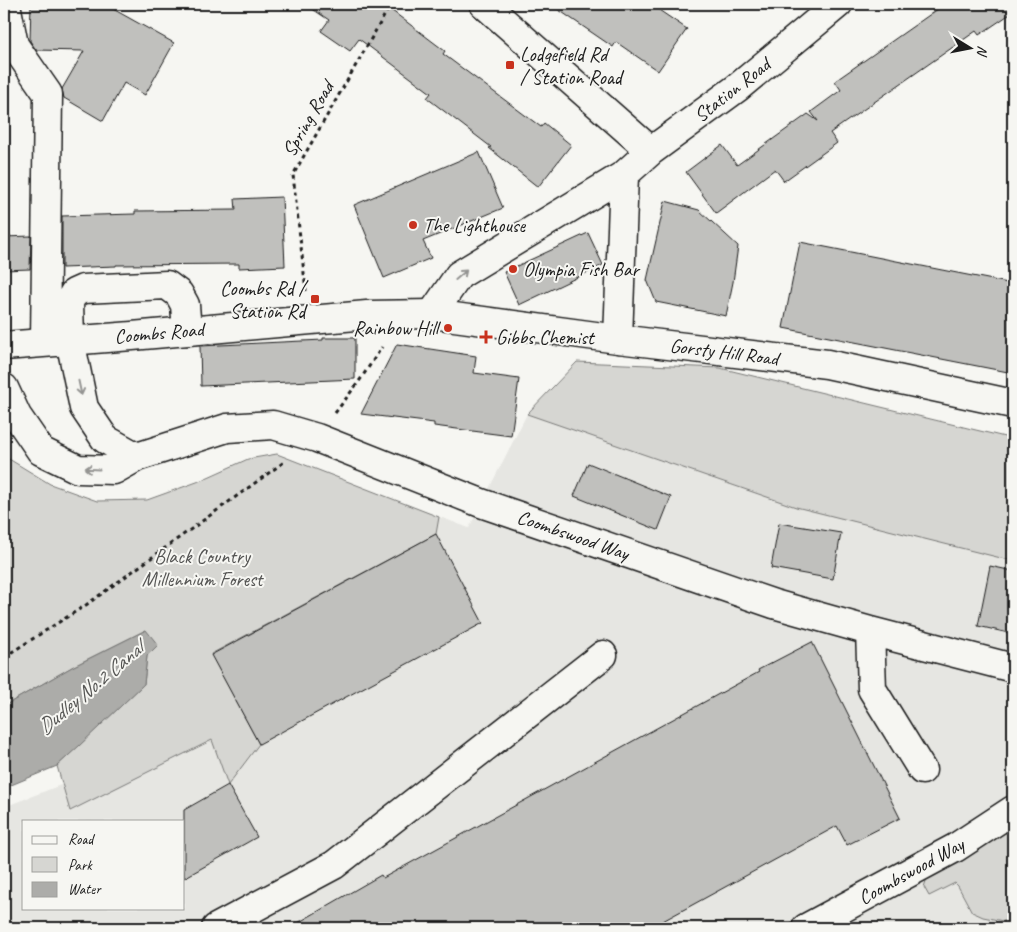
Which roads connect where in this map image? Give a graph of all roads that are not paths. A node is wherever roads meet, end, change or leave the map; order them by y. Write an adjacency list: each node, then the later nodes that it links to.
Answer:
1 (6, 4): 9 (street)
2 (484, 4): 4 (street)
3 (838, 4): 4 (street, Station Road)
4 (651, 151): 5 (street, Station Road)
5 (624, 175): 6 (street, one-way to 5); 8 (street)
6 (432, 314): 7 (street, Coombs Road); 8 (street, Gorsty Hill Road)
7 (187, 331): 9 (street, Coombs Road); 9 (street)
8 (618, 339): 12 (street, Gorsty Hill Road)
9 (57, 341): 10 (street, Coombs Road); 13 (street, one-way to 13)
10 (4, 346)
11 (4, 388): 13 (street, Coombswood Way, one-way to 11)
12 (1013, 404)
13 (137, 458): 14 (street, Coombswood Way)
14 (870, 631): 16 (street, Coombswood Way); 17 (street)
15 (603, 655): 19 (street)
16 (1013, 668)
17 (922, 770)
18 (1013, 810): 20 (street, Coombswood Way)
19 (216, 928)
20 (806, 928)

